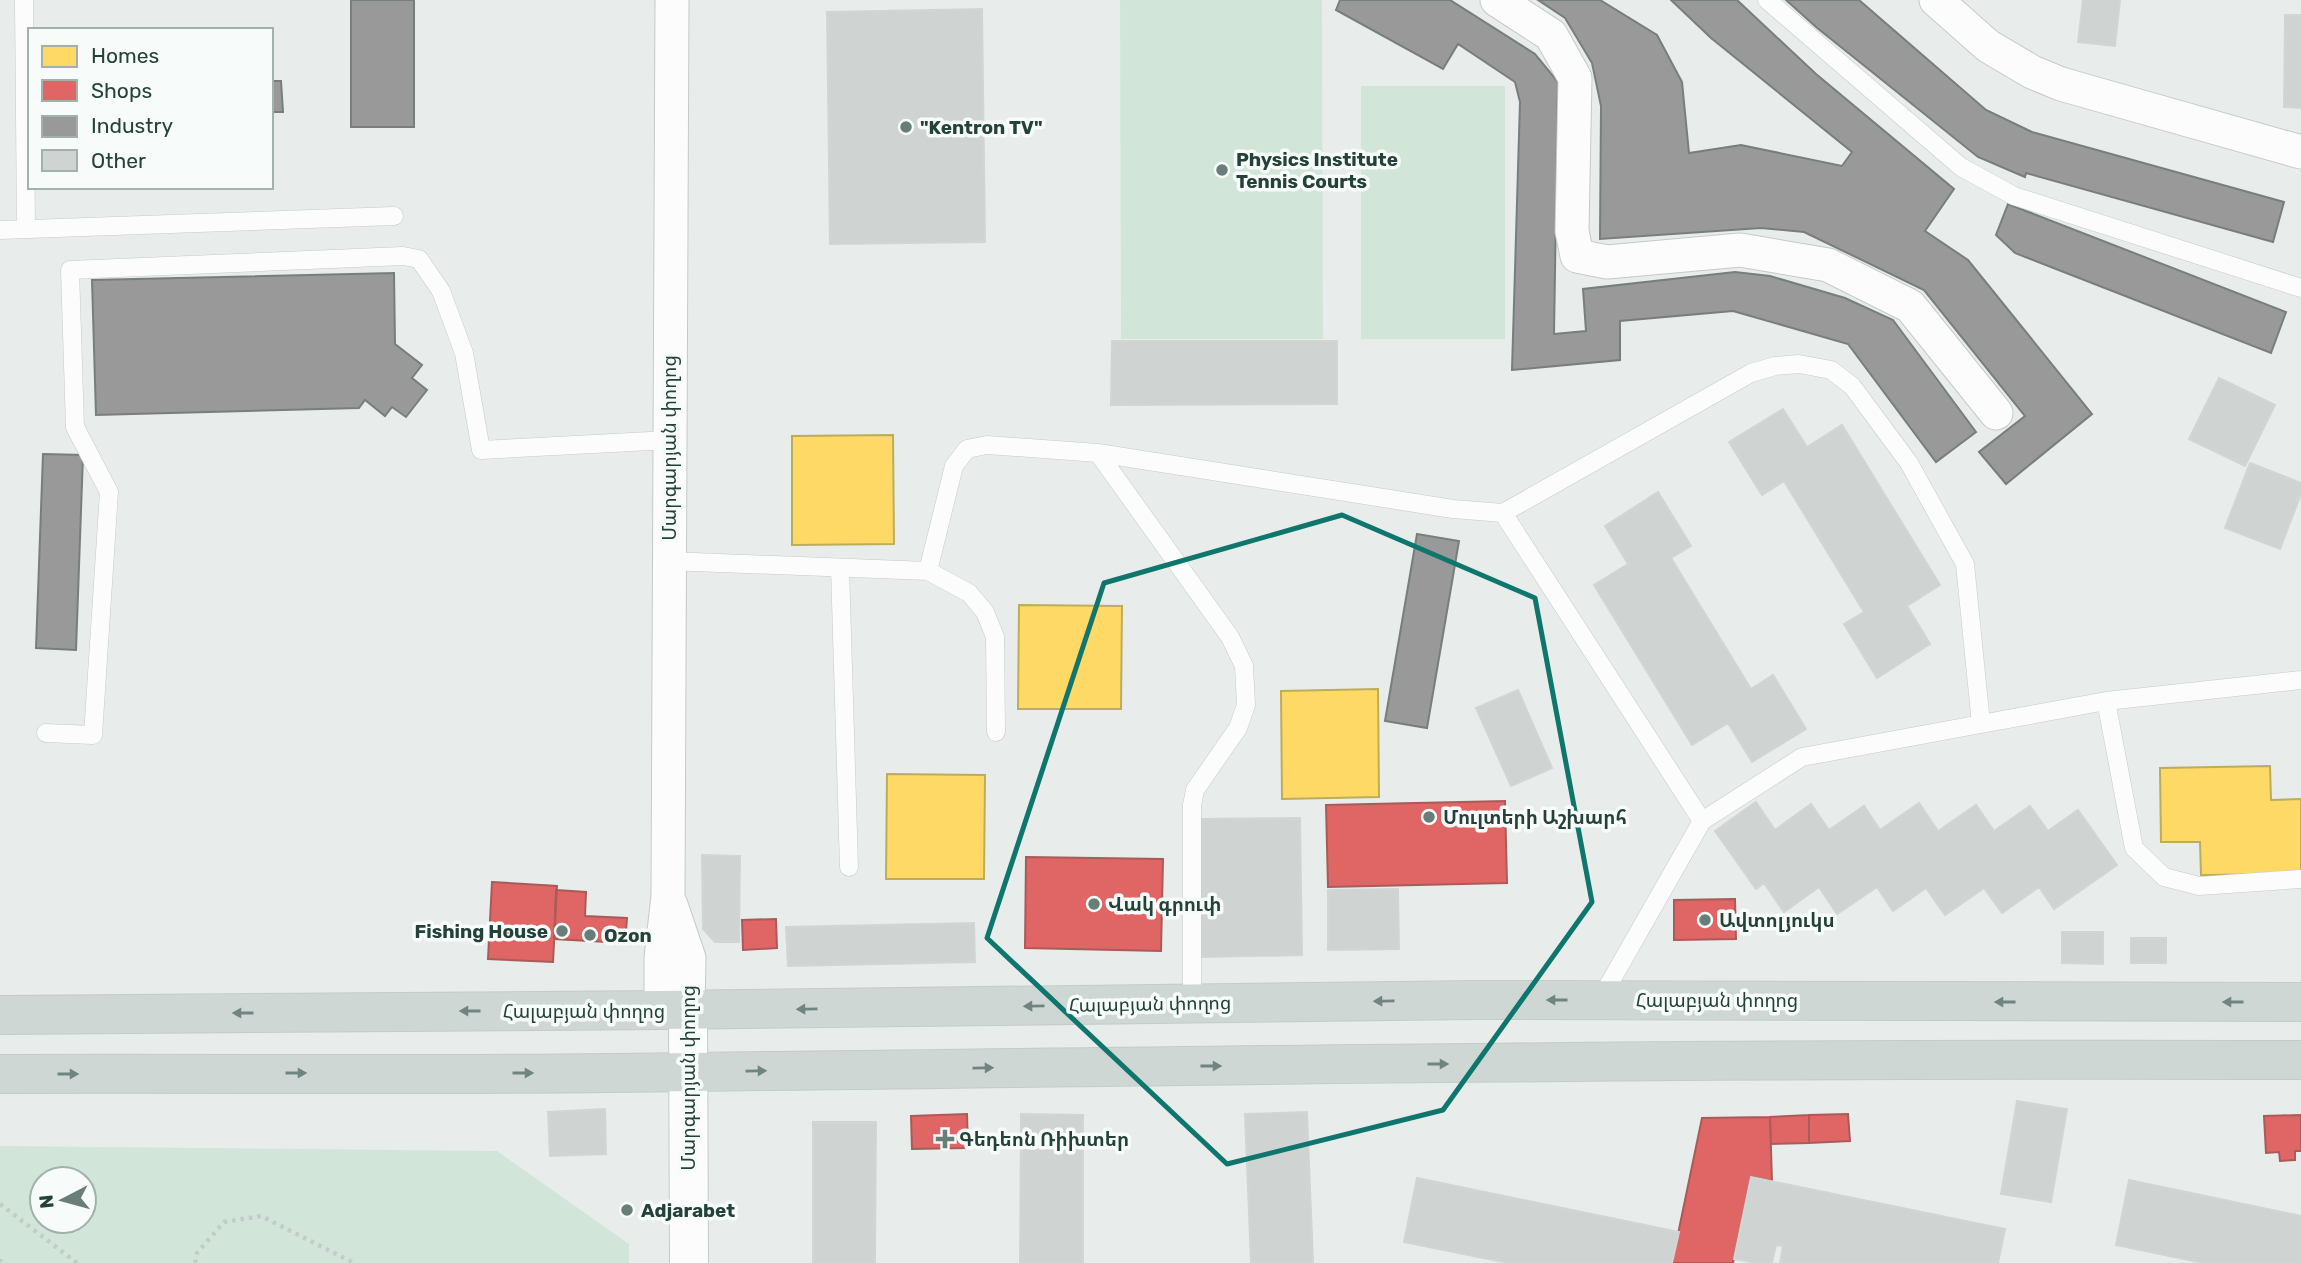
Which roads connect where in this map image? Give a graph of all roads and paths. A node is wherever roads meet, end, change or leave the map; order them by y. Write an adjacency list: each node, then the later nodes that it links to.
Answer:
1 (24, 0): 8 (lane)
2 (672, 0): 12 (street, Մարգարյան փողոց)
3 (1497, 0): 11 (street)
4 (1768, 0): 10 (lane)
5 (1936, 0): 6 (street)
6 (2301, 152)
7 (394, 216): 8 (lane)
8 (26, 229): 9 (lane)
9 (0, 230)
10 (2301, 288)
11 (1996, 413)
12 (669, 440): 15 (street, Մարգարյան փողոց); 22 (lane)
13 (1098, 453): 14 (lane); 17 (lane); 28 (lane)
14 (1503, 513): 20 (lane); 23 (lane)
15 (668, 561): 16 (lane); 29 (street, Մարգարյան փողոց)
16 (840, 568): 17 (lane); 24 (lane)
17 (928, 570): 21 (lane)
18 (2301, 680): 19 (lane)
19 (2106, 701): 20 (lane); 25 (lane)
20 (1981, 724): 23 (lane)
21 (996, 732)
22 (46, 733)
23 (1702, 821): 26 (lane)
24 (849, 867)
25 (2301, 879)
26 (1600, 1000): 27 (main road, Հալաբյան փողոց, one-way to 26); 28 (main road, Հալաբյան փողոց, one-way to 28)
27 (2301, 1002)
28 (1192, 1004): 29 (main road, Հալաբյան փողոց, one-way to 29)
29 (674, 1010): 30 (main road, Հալաբյան փողոց, one-way to 30); 32 (main road, Մարգարյան փողոց)
30 (0, 1015)
31 (2301, 1060): 32 (main road, one-way to 31)
32 (675, 1072): 33 (main road, one-way to 32); 38 (main road, Մարգարյան փողոց); 39 (main road, Մարգարյան փողոց)
33 (0, 1074)
34 (0, 1204): 35 (path)
35 (77, 1263)
36 (195, 1263): 37 (path)
37 (354, 1263)
38 (663, 1263)
39 (689, 1263)

